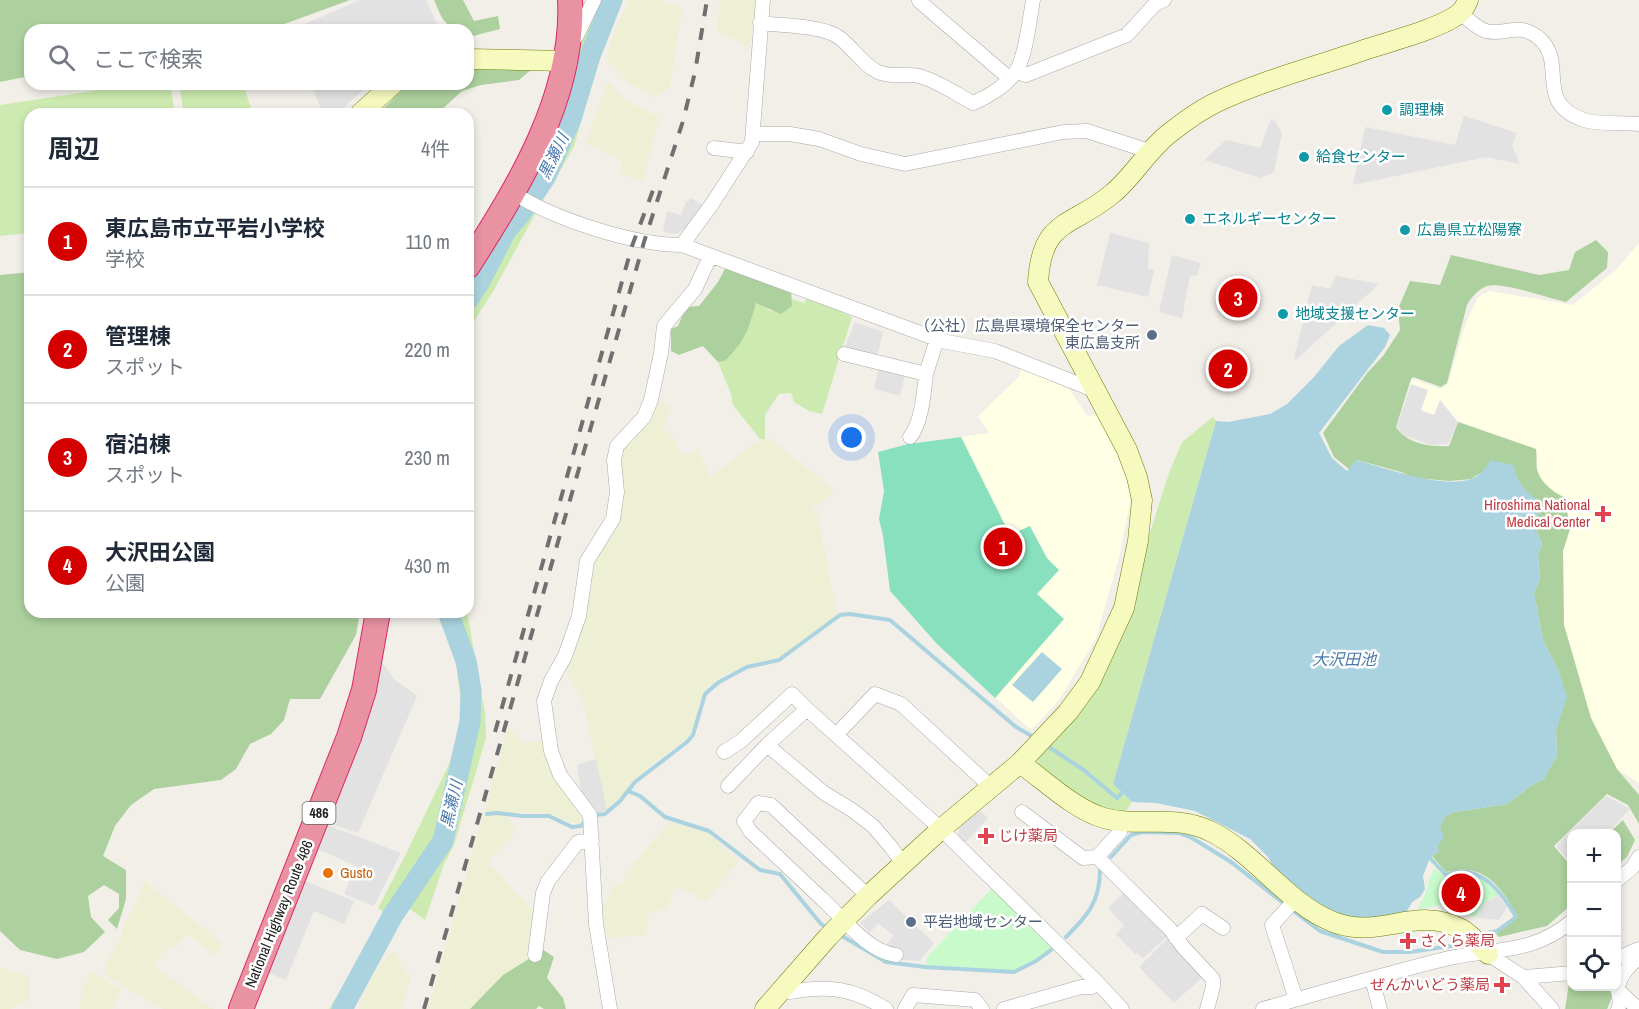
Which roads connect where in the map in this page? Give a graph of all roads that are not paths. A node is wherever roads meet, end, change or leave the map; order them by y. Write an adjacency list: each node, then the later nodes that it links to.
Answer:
1 (570, 0): 9 (highway)
2 (594, 0): 9 (street)
3 (763, 0): 8 (street)
4 (1033, 0): 11 (street)
5 (1164, 0): 11 (street)
6 (919, 1): 11 (street)
7 (1464, 6): 14 (street); 17 (street)
8 (760, 23): 11 (street); 15 (street)
9 (568, 50): 10 (street); 19 (highway)
10 (474, 58)
11 (1013, 75)
12 (386, 90): 13 (street)
13 (367, 108)
14 (1639, 124)
15 (754, 134): 17 (street); 18 (street)
16 (714, 148): 18 (street)
17 (1149, 151): 26 (street)
18 (747, 152): 20 (street)
19 (518, 196): 20 (street); 22 (highway)
20 (682, 245): 21 (street)
21 (710, 256): 23 (street); 39 (street)
22 (474, 258)
23 (937, 339): 25 (street); 26 (street)
24 (844, 354): 25 (street)
25 (926, 374): 27 (street)
26 (1094, 390): 33 (street)
27 (910, 436)
28 (377, 618): 65 (highway, National Highway Route 486 / 486)
29 (807, 709): 30 (street); 31 (street); 32 (street)
30 (837, 734): 35 (street); 38 (street)
31 (768, 745): 34 (street); 42 (street)
32 (724, 753)
33 (1020, 763): 35 (street); 37 (street)
34 (728, 786)
35 (991, 787): 38 (street)
36 (1022, 812): 40 (street)
37 (1122, 820): 40 (street); 45 (street)
38 (941, 829): 42 (street); 60 (street)
39 (592, 840): 52 (street); 66 (street)
40 (1097, 857): 49 (street)
41 (1639, 857): 43 (street)
42 (903, 864): 44 (street)
43 (1621, 878)
44 (868, 896): 46 (street); 46 (street)
45 (1297, 898): 51 (street); 64 (street)
46 (843, 921): 53 (street); 61 (street)
47 (1567, 924): 51 (street)
48 (1223, 928): 49 (street)
49 (1176, 938): 73 (street)
50 (1639, 949): 54 (street)
51 (1488, 954): 57 (street); 59 (street)
52 (535, 955)
53 (896, 955)
54 (1621, 957)
55 (1639, 957): 58 (street)
56 (1567, 973): 57 (street)
57 (1523, 977): 76 (street)
58 (1621, 978)
59 (1372, 979): 64 (street); 75 (street)
60 (1097, 982): 71 (street); 72 (street)
61 (784, 988): 67 (street); 68 (street)
62 (1617, 991): 77 (street)
63 (1619, 991): 78 (street)
64 (1296, 999): 74 (street)
65 (242, 1009)
66 (610, 1009)
67 (765, 1009)
68 (886, 1009)
69 (905, 1009): 70 (street)
70 (982, 1009)
71 (1004, 1009)
72 (1122, 1009)
73 (1207, 1009)
74 (1263, 1009)
75 (1380, 1009)
76 (1552, 1009)
77 (1618, 1009)
78 (1638, 1009)

